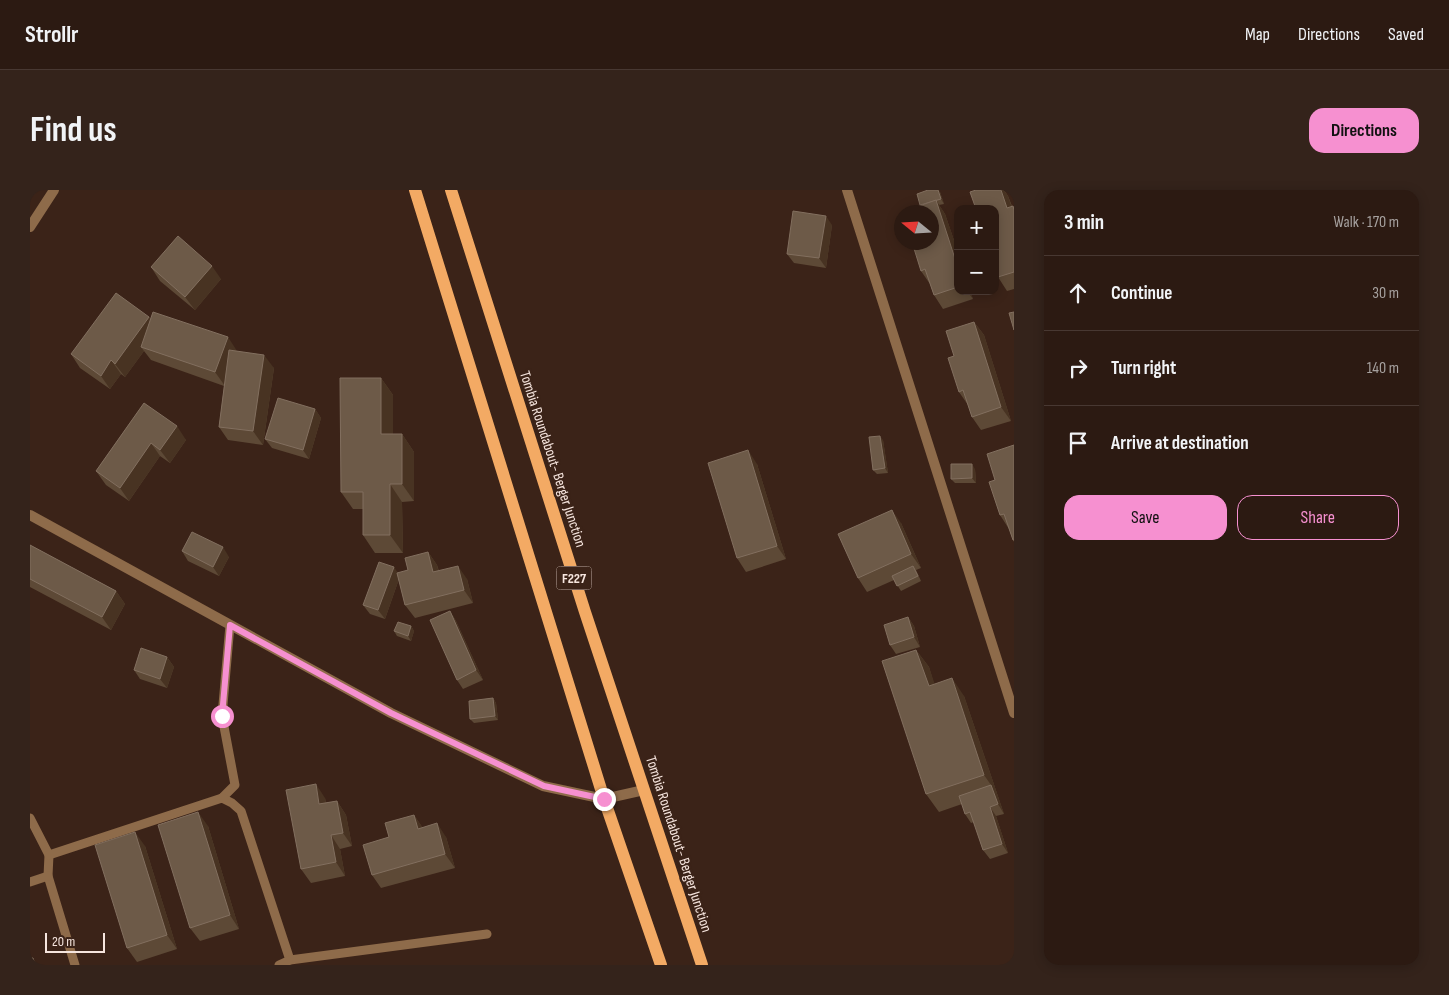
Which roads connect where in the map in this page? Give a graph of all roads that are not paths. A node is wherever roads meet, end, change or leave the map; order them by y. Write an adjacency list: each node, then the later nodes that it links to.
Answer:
1 (54, 190): 5 (street)
2 (415, 190): 11 (main road, F227)
3 (451, 190): 9 (main road, Tombia Roundabout- Berger Junction / F227)
4 (847, 190): 8 (street)
5 (30, 228)
6 (30, 515): 7 (street)
7 (230, 625): 10 (lane); 11 (street)
8 (1014, 713)
9 (644, 790): 11 (street); 21 (main road, Tombia Roundabout- Berger Junction / F227)
10 (222, 798): 13 (lane); 17 (lane)
11 (604, 799): 20 (main road, F227)
12 (30, 818): 13 (lane)
13 (49, 855): 14 (lane)
14 (48, 876): 15 (lane); 18 (lane)
15 (30, 882)
16 (487, 934): 17 (lane)
17 (290, 960): 19 (lane)
18 (74, 965)
19 (279, 965)
20 (661, 965)
21 (702, 965)

